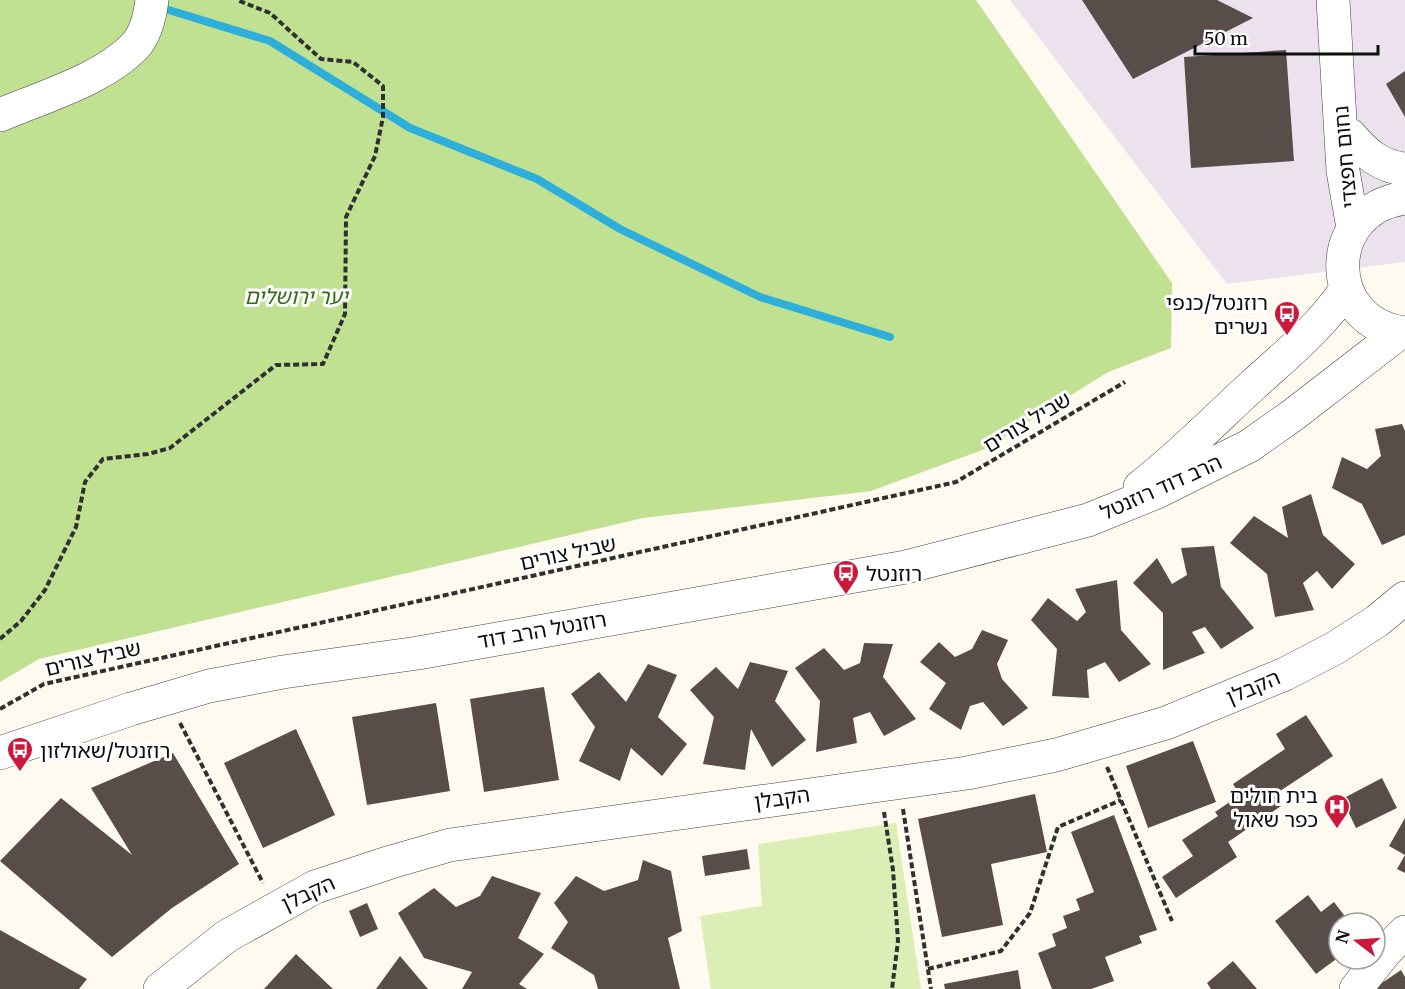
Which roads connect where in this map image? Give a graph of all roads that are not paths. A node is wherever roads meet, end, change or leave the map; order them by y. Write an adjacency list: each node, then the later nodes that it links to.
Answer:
1 (152, 0): 4 (street)
2 (1333, 0): 3 (street, נחום חפצדי)
3 (1339, 86): 5 (street, נחום חפצדי); 8 (street, נחום חפצדי)
4 (0, 115)
5 (1350, 135): 6 (street); 7 (street, נחום חפצדי)
6 (1405, 169)
7 (1398, 199): 8 (street)
8 (1353, 228): 9 (street)
9 (1346, 289): 10 (street); 11 (street, הרב דוד רוזנטל)
10 (1402, 333): 11 (street, הרב דוד רוזנטל)
11 (1088, 520): 13 (street, רוזנטל הרב דוד)
12 (1405, 598): 15 (street, הקבלן)
13 (0, 753)
14 (1405, 932): 16 (street)
15 (160, 989)
16 (1356, 989)

